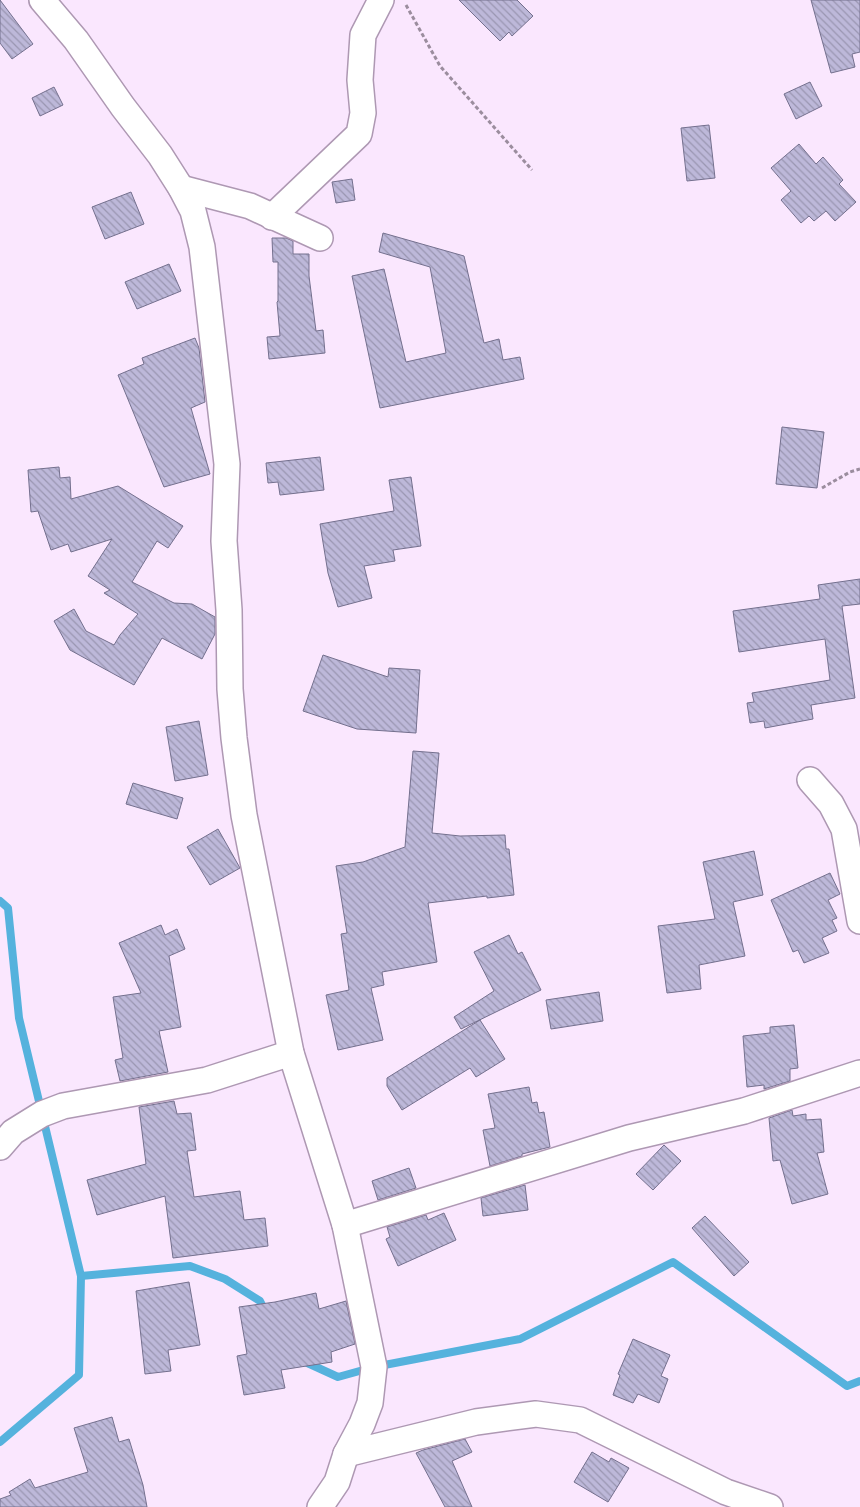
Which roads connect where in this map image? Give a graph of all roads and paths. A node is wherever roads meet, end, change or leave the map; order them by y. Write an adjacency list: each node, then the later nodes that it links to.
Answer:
1 (42, 0): 5 (street)
2 (381, 0): 6 (street)
3 (404, 0): 4 (path)
4 (532, 170)
5 (181, 188): 6 (street); 12 (street)
6 (272, 217): 7 (street)
7 (320, 238)
8 (860, 469): 9 (path)
9 (822, 488)
10 (810, 780): 11 (street)
11 (860, 920)
12 (291, 1053): 14 (street); 15 (street)
13 (860, 1073): 15 (street)
14 (0, 1148)
15 (345, 1226): 16 (street)
16 (346, 1454): 17 (street); 18 (street)
17 (720, 1500): 19 (street)
18 (320, 1507)
19 (770, 1507)

